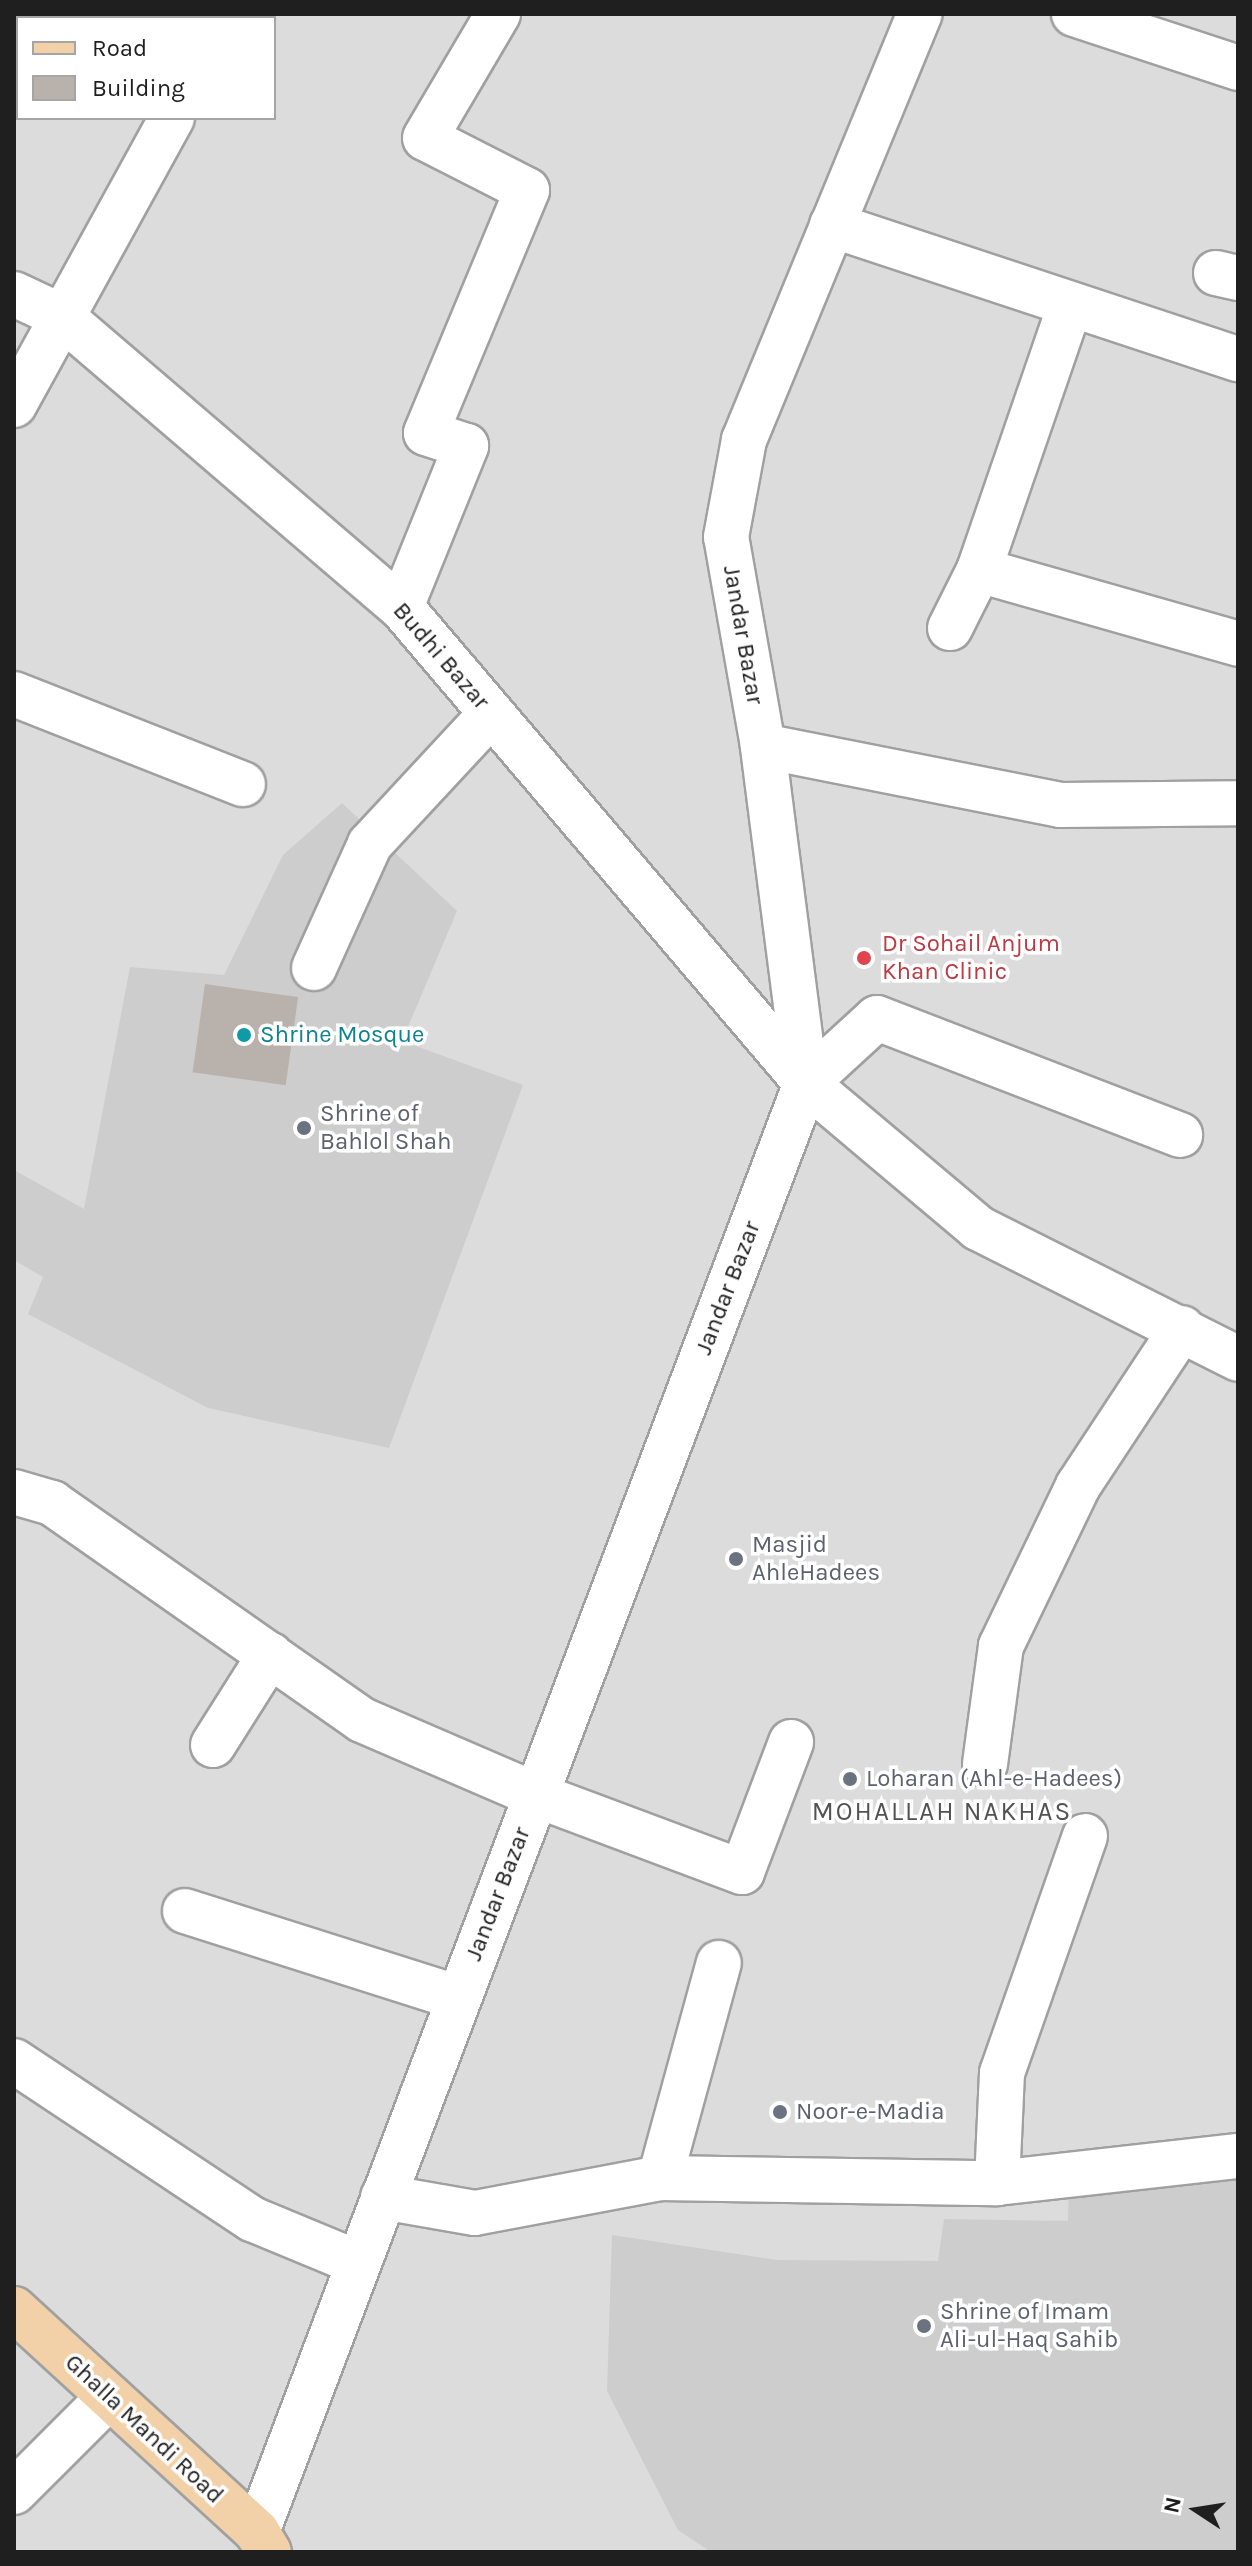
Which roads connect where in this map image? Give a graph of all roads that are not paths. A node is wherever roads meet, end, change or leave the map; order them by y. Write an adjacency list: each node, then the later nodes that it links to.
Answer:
1 (498, 14): 13 (street)
2 (920, 14): 6 (street, Jandar Bazar)
3 (1074, 14): 4 (street)
4 (1238, 68)
5 (171, 120): 9 (street)
6 (832, 225): 8 (street); 18 (street, Jandar Bazar)
7 (14, 294): 9 (street, Budhi Bazar)
8 (1070, 305): 10 (street); 12 (street)
9 (61, 316): 11 (street); 13 (street, Budhi Bazar)
10 (1238, 359)
11 (14, 405)
12 (979, 570): 14 (street); 15 (street)
13 (401, 607): 17 (street, Budhi Bazar)
14 (950, 628)
15 (1238, 644)
16 (15, 696): 19 (street)
17 (491, 714): 21 (street); 22 (street, Budhi Bazar)
18 (763, 746): 20 (street); 22 (street, Jandar Bazar)
19 (243, 784)
20 (1238, 803)
21 (314, 968)
22 (806, 1083): 23 (street); 24 (street, Budhi Bazar); 31 (street, Jandar Bazar)
23 (1180, 1135)
24 (1182, 1328): 25 (street, Budhi Bazar); 30 (street)
25 (1238, 1359)
26 (14, 1492): 27 (street)
27 (270, 1655): 29 (street); 31 (street)
28 (791, 1742): 31 (street)
29 (213, 1745)
30 (985, 1764)
31 (536, 1795): 35 (street, Jandar Bazar)
32 (1085, 1836): 39 (street)
33 (185, 1911): 35 (street)
34 (719, 1963): 38 (street)
35 (459, 1998): 40 (street, Jandar Bazar)
36 (14, 2061): 41 (street)
37 (1238, 2156): 39 (street)
38 (660, 2178): 39 (street); 40 (street)
39 (997, 2183)
40 (383, 2197): 41 (street, Jandar Bazar)
41 (358, 2263): 45 (street, Jandar Bazar)
42 (14, 2309): 43 (main road, Ghalla Mandi Road)
43 (109, 2397): 44 (street); 45 (main road, Ghalla Mandi Road)
44 (14, 2492)
45 (263, 2542)

